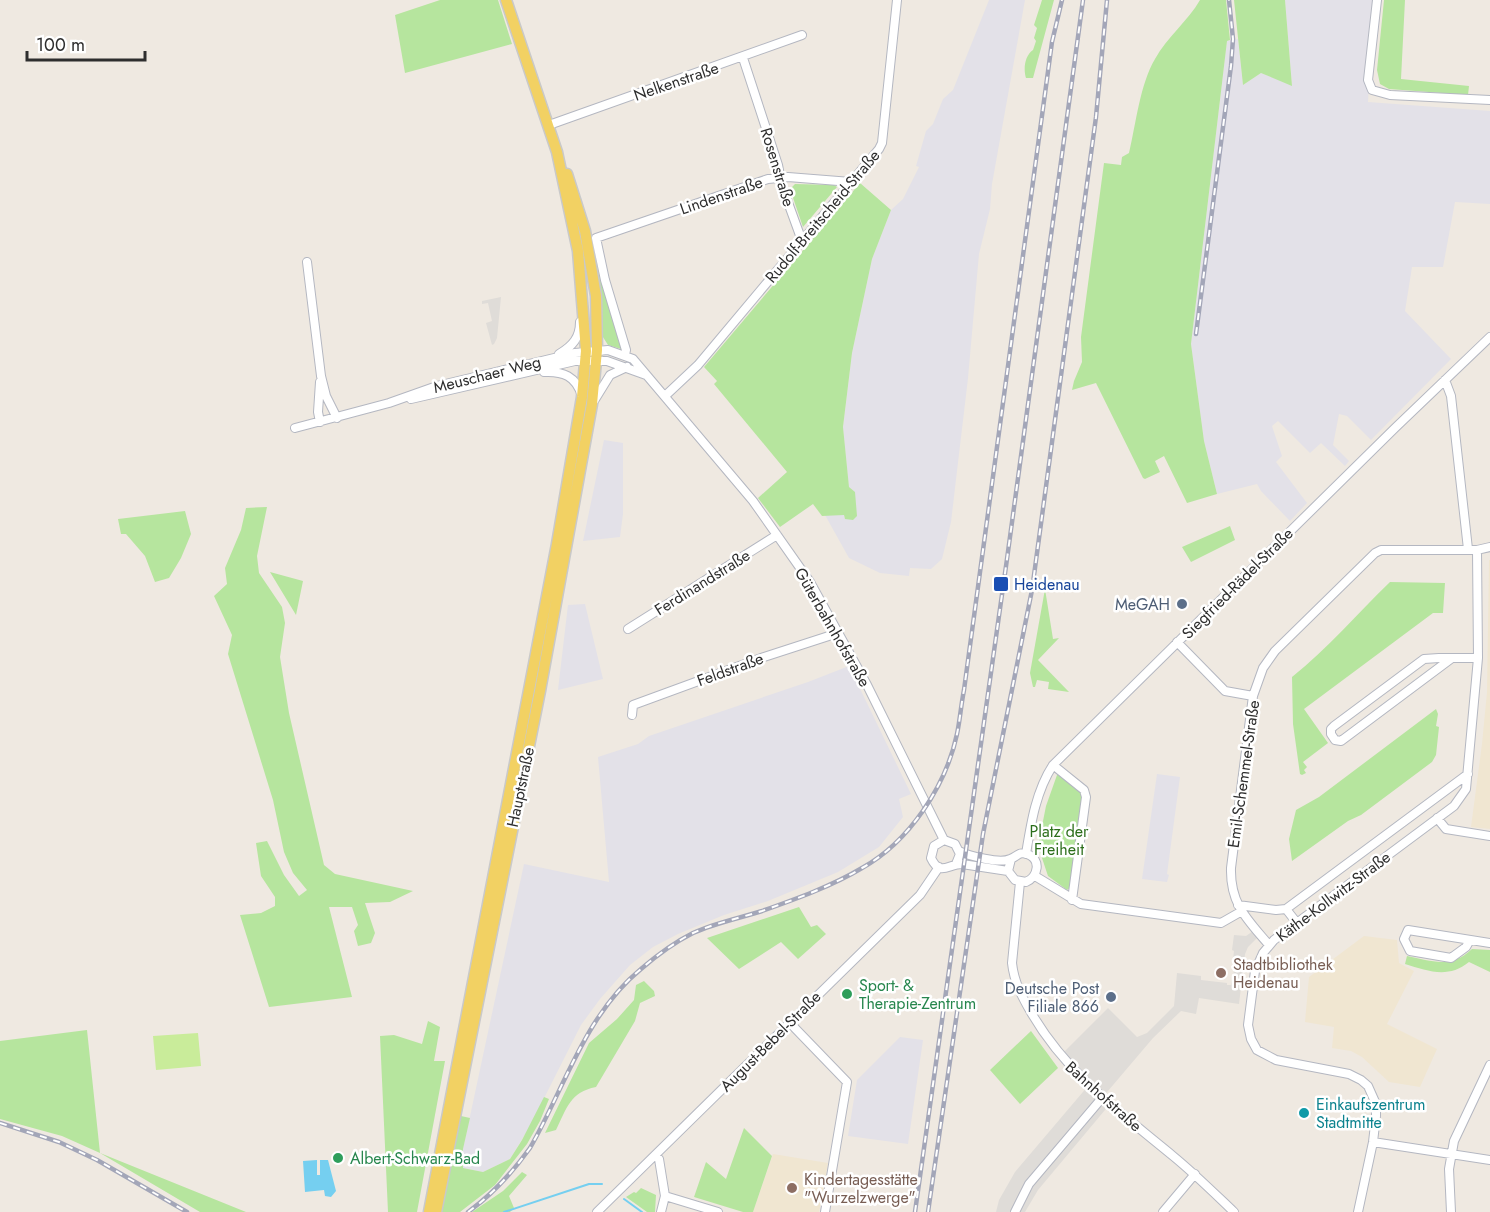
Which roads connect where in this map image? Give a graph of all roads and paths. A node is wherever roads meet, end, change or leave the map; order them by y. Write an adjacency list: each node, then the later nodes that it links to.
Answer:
1 (506, 0): 7 (main road)
2 (897, 0): 10 (street, Rudolf-Breitscheid-Straße)
3 (1377, 0): 6 (street)
4 (802, 35): 5 (street, Nelkenstraße)
5 (743, 58): 7 (street, Nelkenstraße); 9 (street, Rosenstraße)
6 (1490, 100)
7 (549, 125): 8 (main road)
8 (557, 152): 13 (main road); 16 (main road)
9 (779, 177): 10 (street, Lindenstraße); 11 (street, Rosenstraße); 15 (street, Lindenstraße)
10 (851, 182): 11 (street, Rudolf-Breitscheid-Straße)
11 (802, 241): 23 (street, Rudolf-Breitscheid-Straße)
12 (307, 262): 20 (street)
13 (582, 285): 16 (main road); 17 (street)
14 (1490, 337): 22 (street, Siegfried-Rädel-Straße)
15 (625, 355): 16 (street); 21 (street, Güterbahnhofstraße)
16 (591, 356): 17 (street, Meuschaer Weg); 18 (street, Güterbahnhofstraße); 19 (street, Meuschaer Weg); 24 (main road, Hauptstraße); 26 (main road, Hauptstraße)
17 (550, 358): 25 (street, Meuschaer Weg)
18 (627, 367): 21 (street, Güterbahnhofstraße); 26 (street)
19 (526, 373): 24 (street); 25 (street, Meuschaer Weg)
20 (321, 376): 27 (street); 28 (street)
21 (648, 376): 23 (street, Güterbahnhofstraße)
22 (1445, 380): 32 (street, Käthe-Kollwitz-Straße); 35 (street, Siegfried-Rädel-Straße)
23 (665, 396): 30 (street, Güterbahnhofstraße)
24 (582, 398): 69 (main road, Hauptstraße)
25 (389, 403): 27 (street, Meuschaer Weg)
26 (592, 404): 70 (main road, Hauptstraße)
27 (337, 417): 28 (street, Meuschaer Weg)
28 (320, 422): 29 (street, Meuschaer Weg)
29 (295, 428)
30 (777, 535): 33 (street, Ferdinandstraße); 34 (street, Güterbahnhofstraße)
31 (1490, 547): 32 (street, Emil-Schemmel-Straße)
32 (1473, 549): 37 (street, Käthe-Kollwitz-Straße); 38 (street, Emil-Schemmel-Straße)
33 (628, 628)
34 (838, 633): 39 (street, Feldstraße); 44 (street, Güterbahnhofstraße)
35 (1177, 642): 38 (street); 40 (street, Siegfried-Rädel-Straße)
36 (1452, 658): 36 (street); 37 (street)
37 (1478, 658): 41 (street, Käthe-Kollwitz-Straße)
38 (1253, 696): 54 (street, Emil-Schemmel-Straße)
39 (632, 715)
40 (1053, 765): 46 (street, Siegfried-Rädel-Straße); 53 (street)
41 (1468, 774): 42 (street, Käthe-Kollwitz-Straße); 55 (street, Käthe-Kollwitz-Straße)
42 (1437, 818): 43 (street); 56 (street, Käthe-Kollwitz-Straße)
43 (1490, 836)
44 (944, 840): 45 (street); 49 (street)
45 (959, 851): 47 (street); 48 (street)
46 (1026, 854): 47 (street); 51 (street)
47 (1011, 860): 50 (street)
48 (956, 864): 49 (street); 50 (street)
49 (939, 867): 60 (street, August-Bebel-Straße)
50 (1008, 871): 52 (street)
51 (1035, 876): 52 (street); 53 (street)
52 (1020, 882): 62 (street, Bahnhofstraße)
53 (1072, 900): 54 (street)
54 (1240, 908): 55 (street); 59 (street, Emil-Schemmel-Straße)
55 (1287, 909): 56 (street)
56 (1297, 923): 59 (street, Käthe-Kollwitz-Straße)
57 (1470, 940): 57 (street); 58 (street)
58 (1490, 944)
59 (1269, 945): 63 (street, Käthe-Kollwitz-Straße)
60 (789, 1022): 65 (street, August-Bebel-Straße); 74 (street)
61 (1490, 1065): 64 (street)
62 (1102, 1098): 67 (street, Bahnhofstraße); 75 (street)
63 (1373, 1142): 64 (street); 78 (street, Käthe-Kollwitz-Straße)
64 (1450, 1154): 66 (street); 79 (street)
65 (656, 1155): 68 (street); 71 (street, August-Bebel-Straße)
66 (1490, 1160)
67 (1195, 1174): 76 (street); 77 (street, Bahnhofstraße)
68 (665, 1196): 72 (street); 73 (street)
69 (429, 1212)
70 (436, 1212)
71 (597, 1212)
72 (661, 1212)
73 (718, 1212)
74 (825, 1212)
75 (1015, 1212)
76 (1163, 1212)
77 (1234, 1212)
78 (1358, 1212)
79 (1451, 1212)

